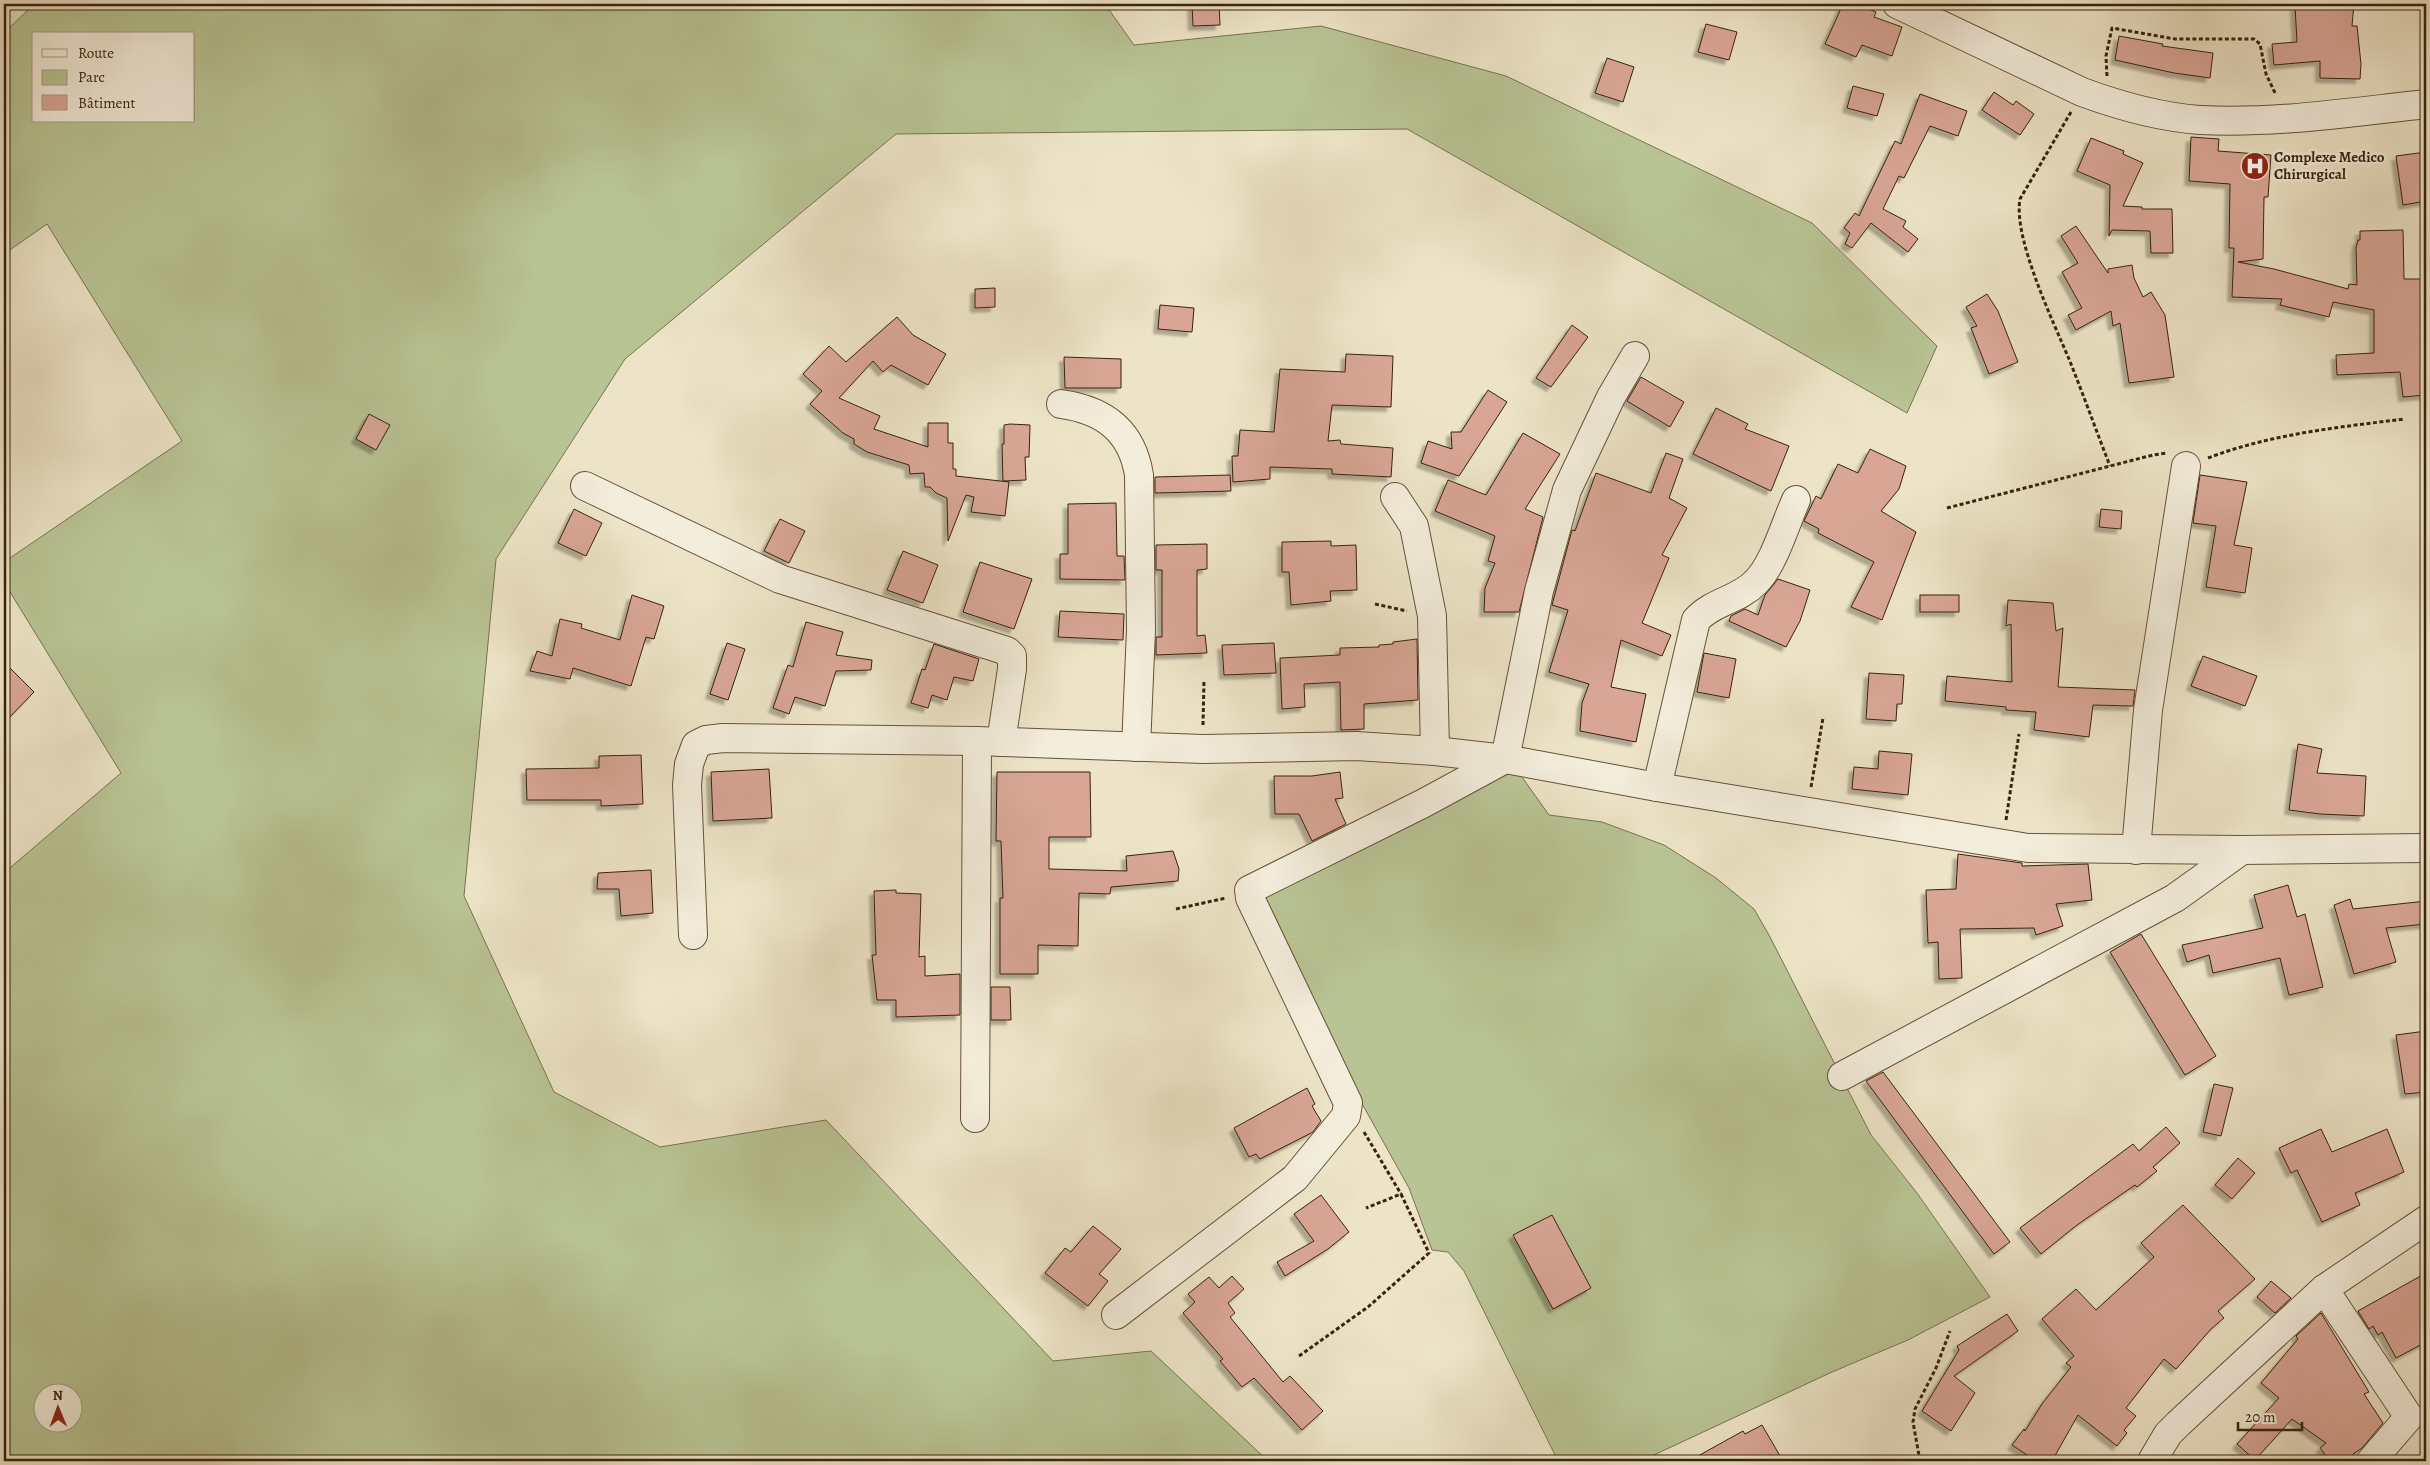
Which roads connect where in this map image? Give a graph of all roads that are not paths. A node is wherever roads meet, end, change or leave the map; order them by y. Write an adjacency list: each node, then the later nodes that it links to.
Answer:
1 (1897, 4): 2 (street)
2 (2426, 104)
3 (1635, 356): 12 (street)
4 (1061, 404): 10 (street)
5 (2186, 466): 15 (street)
6 (585, 486): 9 (street)
7 (1395, 497): 11 (street)
8 (1796, 500): 13 (street)
9 (989, 741): 10 (street); 17 (street); 19 (street)
10 (1136, 747): 11 (street)
11 (1435, 751): 12 (street)
12 (1505, 759): 13 (street); 22 (street)
13 (1657, 787): 15 (street)
14 (2426, 848): 16 (street)
15 (2136, 850): 16 (street)
16 (2242, 850): 18 (street)
17 (693, 935)
18 (1842, 1076)
19 (975, 1118)
20 (2426, 1220): 21 (street)
21 (2324, 1289): 23 (street); 24 (street)
22 (1116, 1315)
23 (2152, 1461)
24 (2371, 1461)

